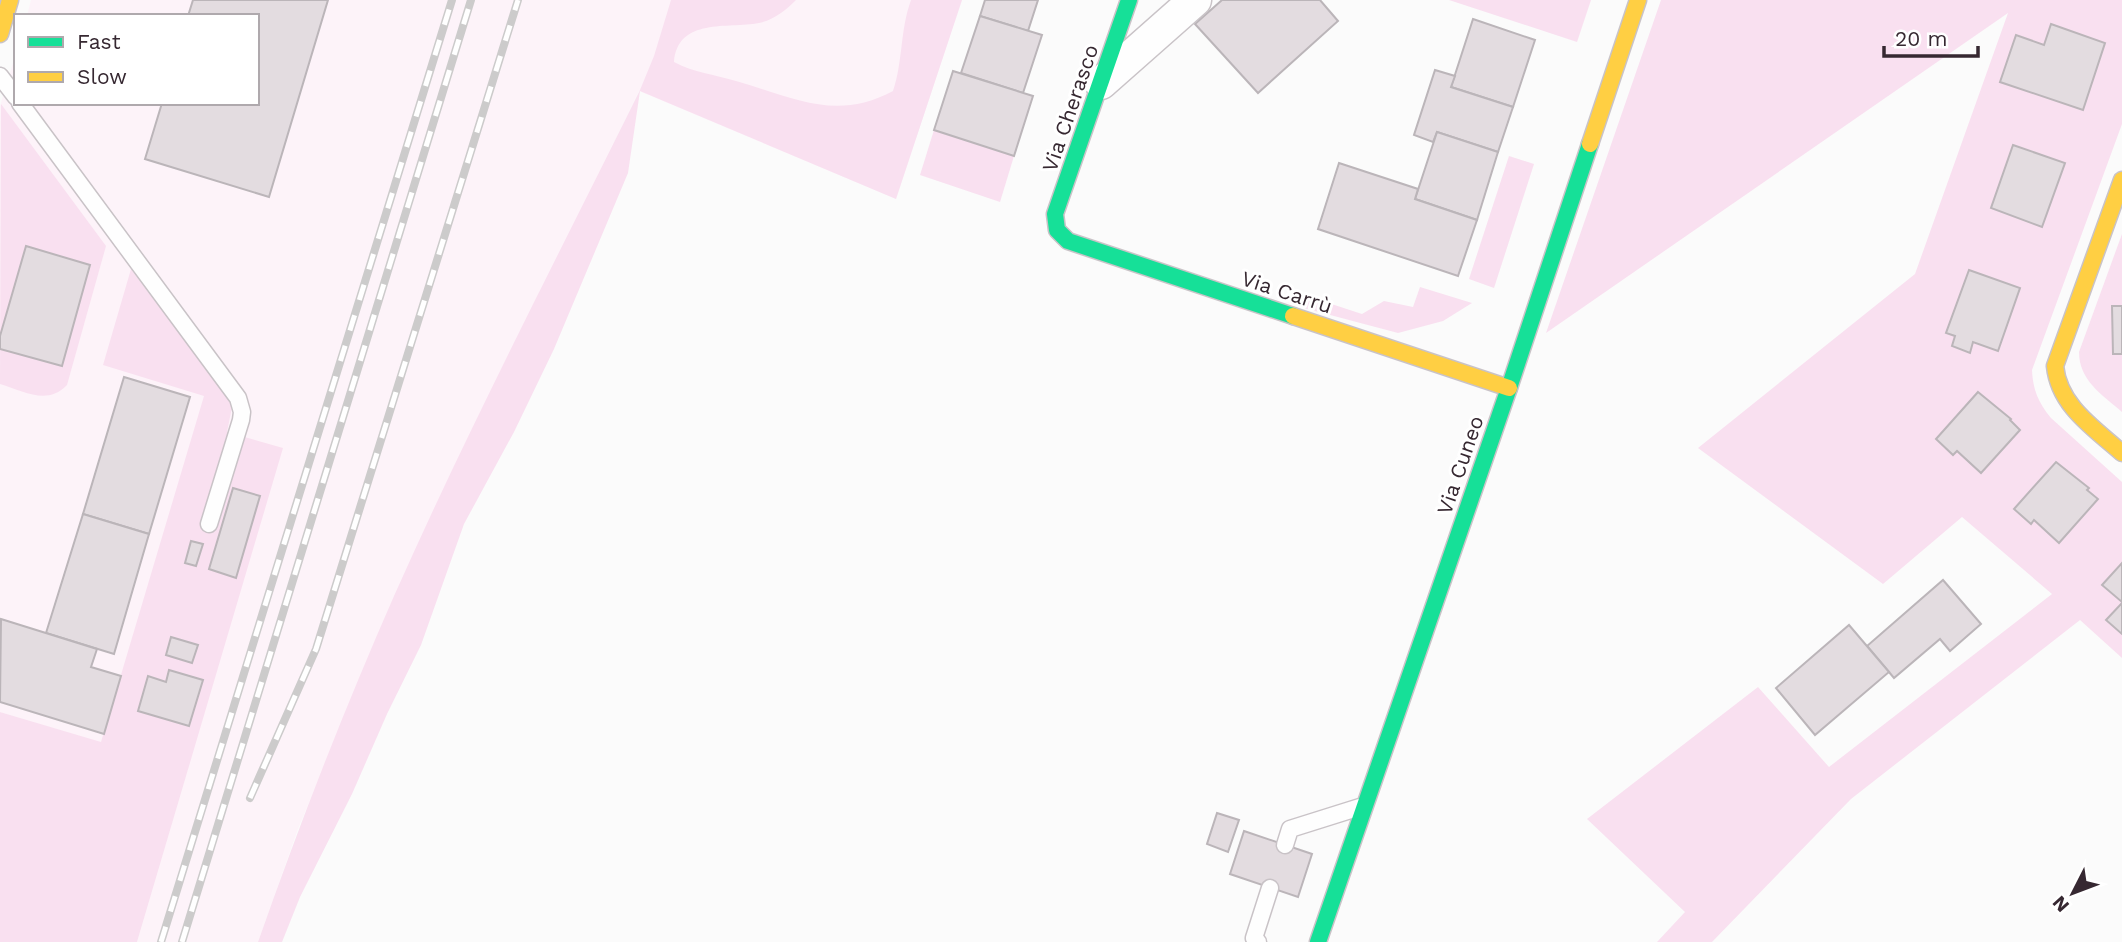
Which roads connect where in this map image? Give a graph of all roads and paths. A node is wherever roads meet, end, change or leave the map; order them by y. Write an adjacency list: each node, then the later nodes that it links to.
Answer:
1 (10, 0): 5 (street)
2 (1129, 0): 7 (street, Via Cherasco)
3 (1195, 0): 7 (street)
4 (1637, 0): 12 (street, Via Cuneo)
5 (0, 34)
6 (0, 76): 8 (lane)
7 (1101, 83): 11 (street, Via Cherasco)
8 (14, 94)
9 (21, 105): 14 (lane)
10 (2122, 180): 13 (street)
11 (1056, 230): 12 (street, Via Carrù)
12 (1509, 388): 15 (street, Via Cuneo)
13 (2122, 453)
14 (209, 524)
15 (1366, 806): 16 (lane); 19 (street, Via Cuneo)
16 (1285, 845)
17 (1270, 888): 18 (lane)
18 (1258, 942)
19 (1318, 942)

